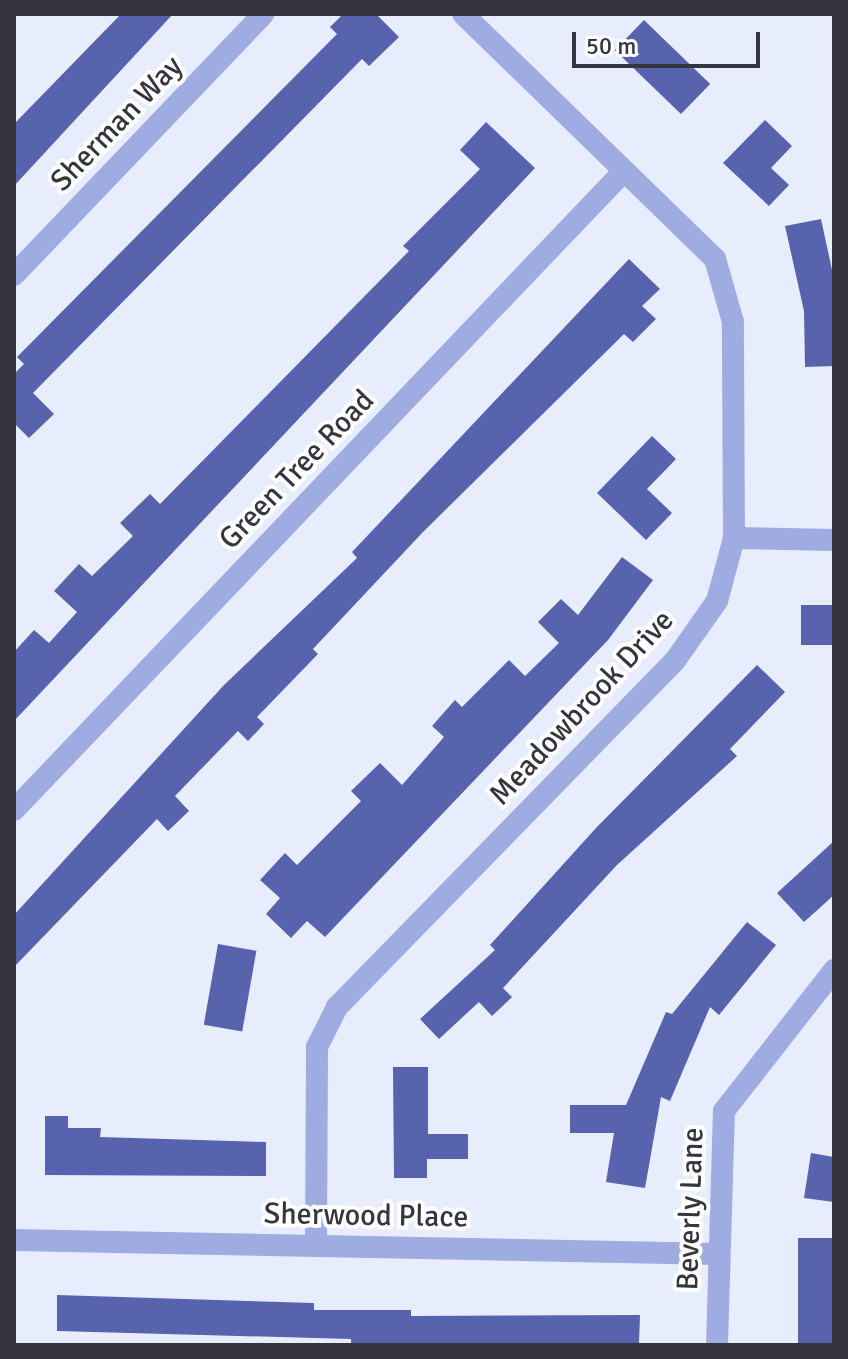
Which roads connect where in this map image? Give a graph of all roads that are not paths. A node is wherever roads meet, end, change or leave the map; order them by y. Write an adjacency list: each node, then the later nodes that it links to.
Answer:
1 (263, 14): 4 (street, Sherman Way)
2 (463, 14): 3 (street, Meadowbrook Drive)
3 (624, 171): 5 (street, Meadowbrook Drive); 7 (street, Green Tree Road)
4 (14, 275)
5 (734, 538): 6 (street); 10 (street, Meadowbrook Drive)
6 (834, 540)
7 (14, 810)
8 (834, 970): 11 (street, Beverly Lane)
9 (14, 1240): 10 (street, Sherwood Place)
10 (316, 1244): 11 (street, Sherwood Place)
11 (717, 1254): 12 (street, Beverly Lane)
12 (717, 1345)

